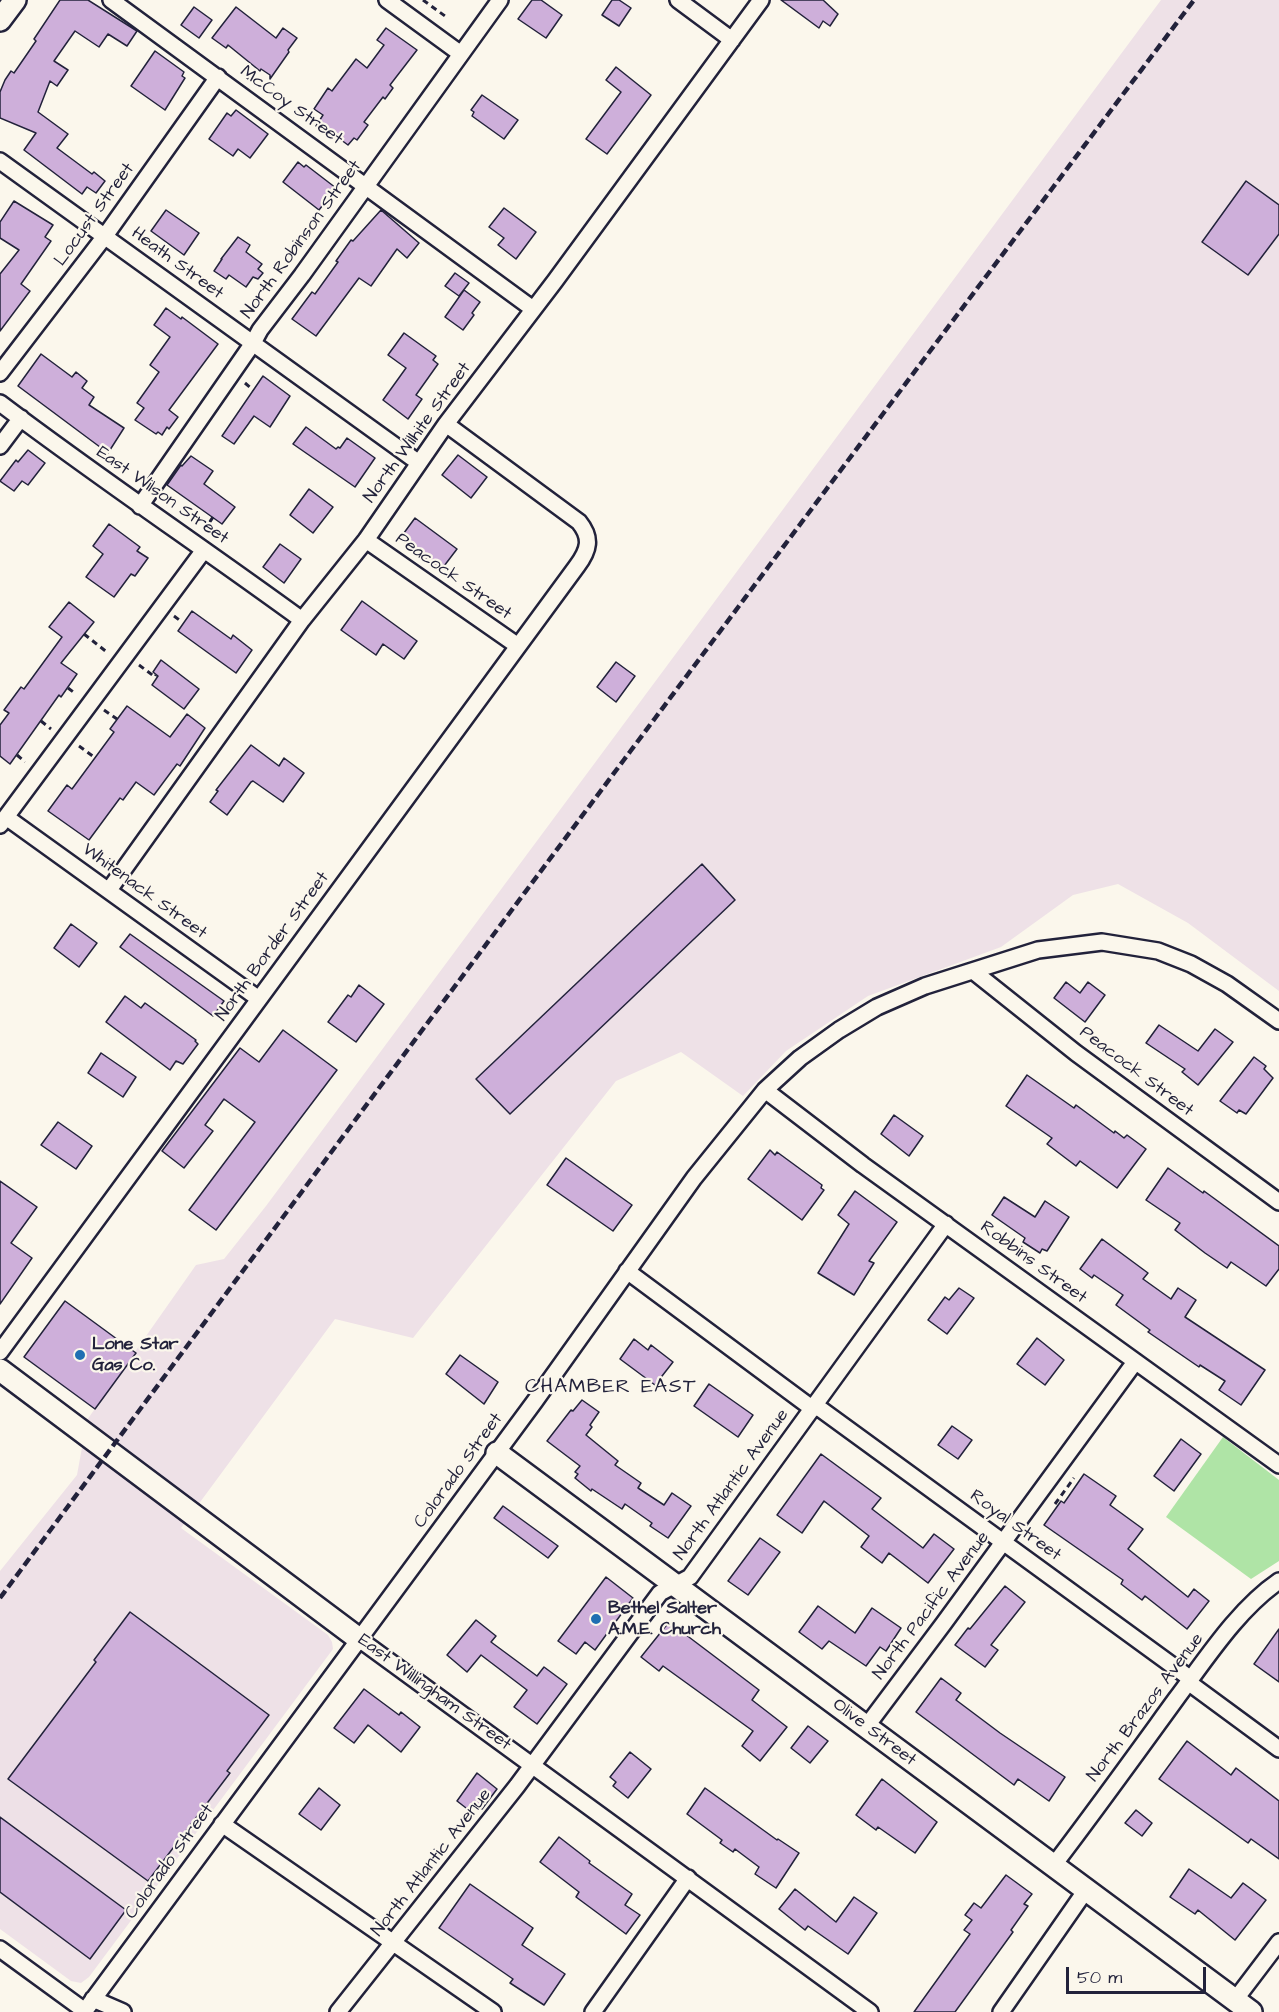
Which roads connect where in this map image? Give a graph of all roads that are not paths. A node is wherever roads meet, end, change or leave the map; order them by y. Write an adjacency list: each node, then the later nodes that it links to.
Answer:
1 (15, 0): 7 (street)
2 (111, 0): 10 (street, McCoy Street)
3 (387, 0): 9 (street)
4 (500, 0): 9 (street, North Robinson Street)
5 (678, 0): 8 (street)
6 (761, 0): 8 (street, North Wilhite Street)
7 (0, 20)
8 (732, 40): 14 (street, North Wilhite Street)
9 (461, 54): 12 (street, North Robinson Street)
10 (218, 77): 12 (street, McCoy Street); 13 (street, Locust Street)
11 (0, 161): 13 (street, Heath Street)
12 (367, 185): 14 (street, McCoy Street); 15 (street, North Robinson Street)
13 (105, 236): 15 (street, Heath Street); 16 (street, Locust Street)
14 (533, 309): 19 (street, North Wilhite Street)
15 (253, 342): 21 (street, Heath Street); 22 (street, North Robinson Street)
16 (0, 373)
17 (0, 403): 18 (street, East Wilson Street)
18 (21, 418): 20 (street); 22 (street, East Wilson Street)
19 (446, 424): 21 (street, North Wilhite Street); 26 (street, North Border Street)
20 (0, 446)
21 (419, 463): 23 (street, North Wilhite Street)
22 (140, 506): 24 (street, East Wilson Street)
23 (366, 540): 25 (street, North Wilhite Street); 26 (street, Peacock Street)
24 (204, 550): 25 (street, East Wilson Street); 27 (street)
25 (302, 620): 28 (street, North Wilhite Street)
26 (518, 646): 30 (street, North Border Street)
27 (3, 821): 28 (street, Whitenack Street)
28 (109, 890): 30 (street, Whitenack Street)
29 (973, 970): 31 (street, Colorado Street); 32 (street, Colorado Street); 33 (street, Peacock Street)
30 (259, 999): 36 (street, North Border Street)
31 (1279, 1021)
32 (765, 1090): 34 (street, Robbins Street); 35 (street, Colorado Street)
33 (1279, 1202)
34 (946, 1224): 37 (street, Robbins Street); 39 (street, North Atlantic Avenue)
35 (627, 1271): 39 (street, Royal Street); 40 (street, Colorado Street)
36 (0, 1352)
37 (1135, 1362): 41 (street, Robbins Street); 42 (street, North Pacific Avenue)
38 (0, 1370): 45 (street, East Willingham Street)
39 (814, 1407): 42 (street, Royal Street); 44 (street, North Atlantic Avenue)
40 (497, 1453): 44 (street, Olive Street); 45 (street, Colorado Street)
41 (1279, 1465)
42 (1004, 1541): 46 (street, Royal Street); 47 (street, North Pacific Avenue)
43 (1279, 1581): 46 (street, North Brazos Avenue)
44 (675, 1585): 47 (street, Olive Street); 49 (street, North Atlantic Avenue)
45 (359, 1639): 49 (street, East Willingham Street); 50 (street, Colorado Street)
46 (1190, 1681): 48 (street, Royal Street); 51 (street, North Brazos Avenue)
47 (866, 1727): 51 (street, Olive Street)
48 (1279, 1749)
49 (533, 1765): 52 (street, East Willingham Street); 55 (street, North Atlantic Avenue)
50 (222, 1824): 55 (street); 58 (street, Colorado Street)
51 (1053, 1866): 53 (street, Olive Street)
52 (688, 1878): 62 (street); 63 (street, East Willingham Street)
53 (1086, 1890): 57 (street, Olive Street); 64 (street)
54 (1279, 1942): 57 (street)
55 (394, 1943): 60 (street, North Atlantic Avenue); 61 (street)
56 (0, 1948): 58 (street)
57 (1243, 2006)
58 (87, 2007): 59 (street)
59 (123, 2012)
60 (338, 2012)
61 (493, 2012)
62 (593, 2012)
63 (870, 2012)
64 (1001, 2012)

